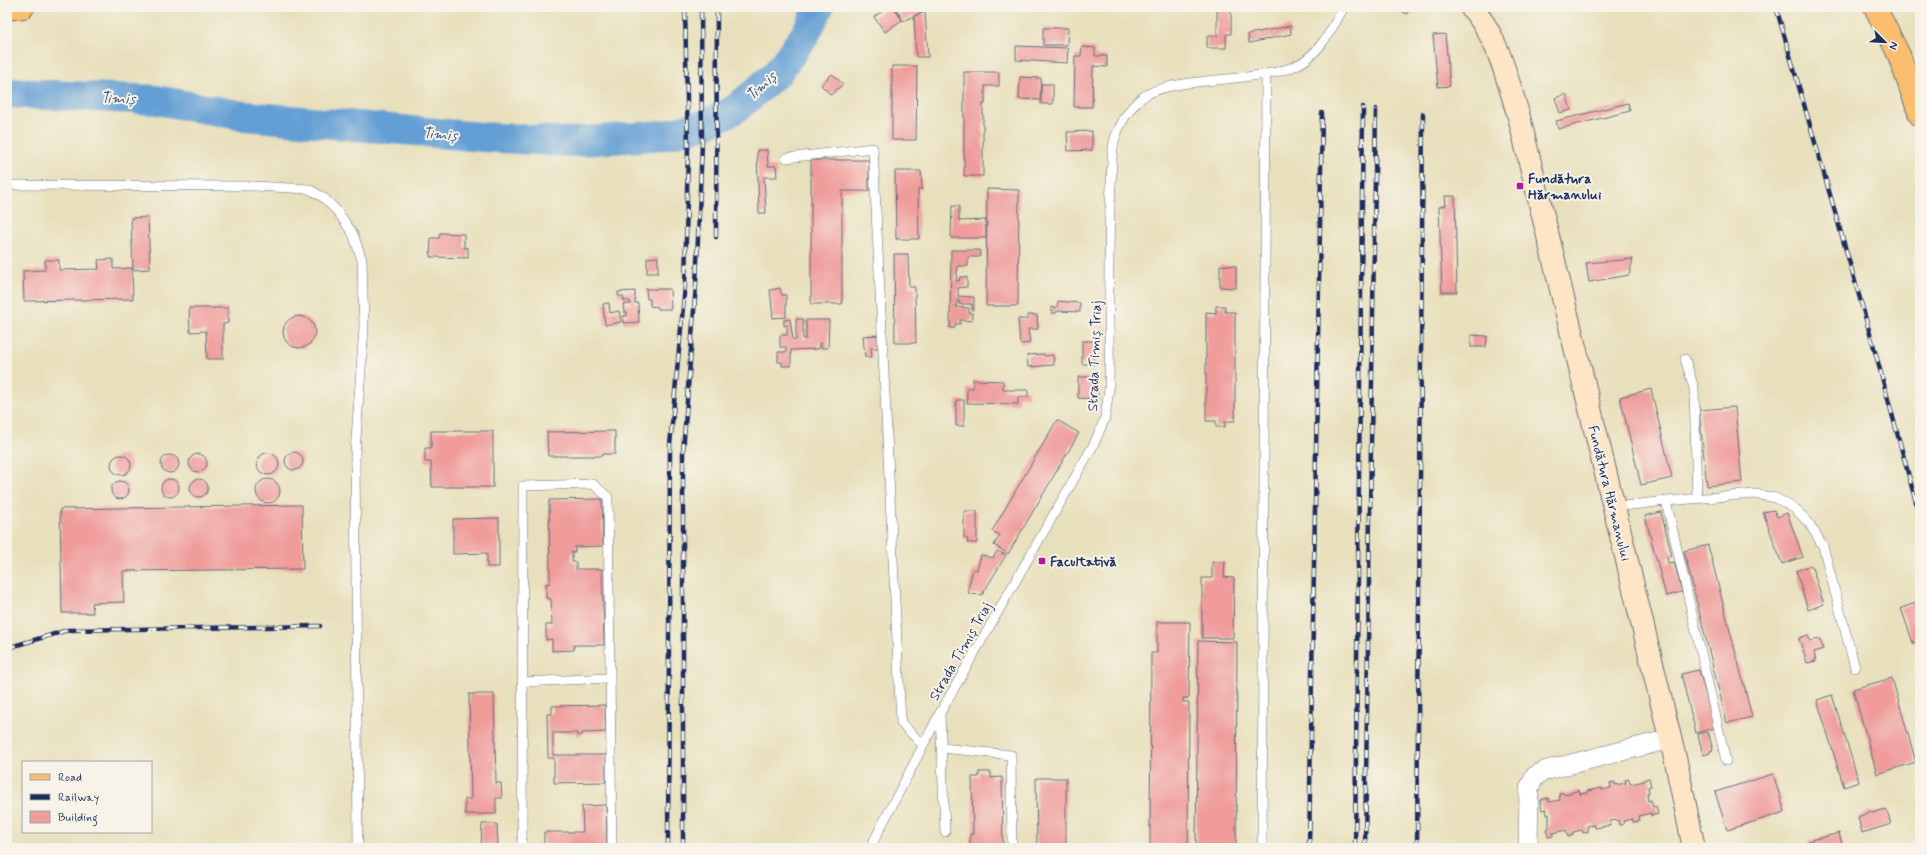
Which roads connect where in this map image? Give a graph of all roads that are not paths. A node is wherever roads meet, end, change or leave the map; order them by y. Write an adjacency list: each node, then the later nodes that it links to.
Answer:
1 (23, 7): 5 (main road)
2 (1344, 7): 6 (lane, Strada Timiș Triaj)
3 (1471, 7): 13 (main road, Fundătura Hărmanului)
4 (1876, 7): 7 (main road)
5 (7, 10)
6 (1266, 75): 17 (lane, Strada Timiș Triaj); 28 (lane)
7 (1920, 113)
8 (786, 158): 19 (lane)
9 (7, 185): 23 (lane)
10 (1685, 359): 11 (lane)
11 (1697, 499): 12 (lane); 14 (lane)
12 (1666, 501): 13 (lane); 21 (lane)
13 (1613, 508): 18 (main road, Fundătura Hărmanului)
14 (1855, 668)
15 (610, 678): 16 (lane); 16 (lane); 25 (lane)
16 (522, 682): 24 (lane)
17 (940, 712): 19 (lane, Strada Timiș Triaj); 20 (lane)
18 (1670, 739): 29 (street); 30 (main road, Fundătura Hărmanului)
19 (923, 745): 26 (lane, Strada Timiș Triaj)
20 (942, 748): 22 (lane); 27 (lane)
21 (1726, 761)
22 (946, 832)
23 (358, 848)
24 (522, 848)
25 (612, 848)
26 (870, 848)
27 (1012, 848)
28 (1262, 848)
29 (1528, 848)
30 (1694, 848)

